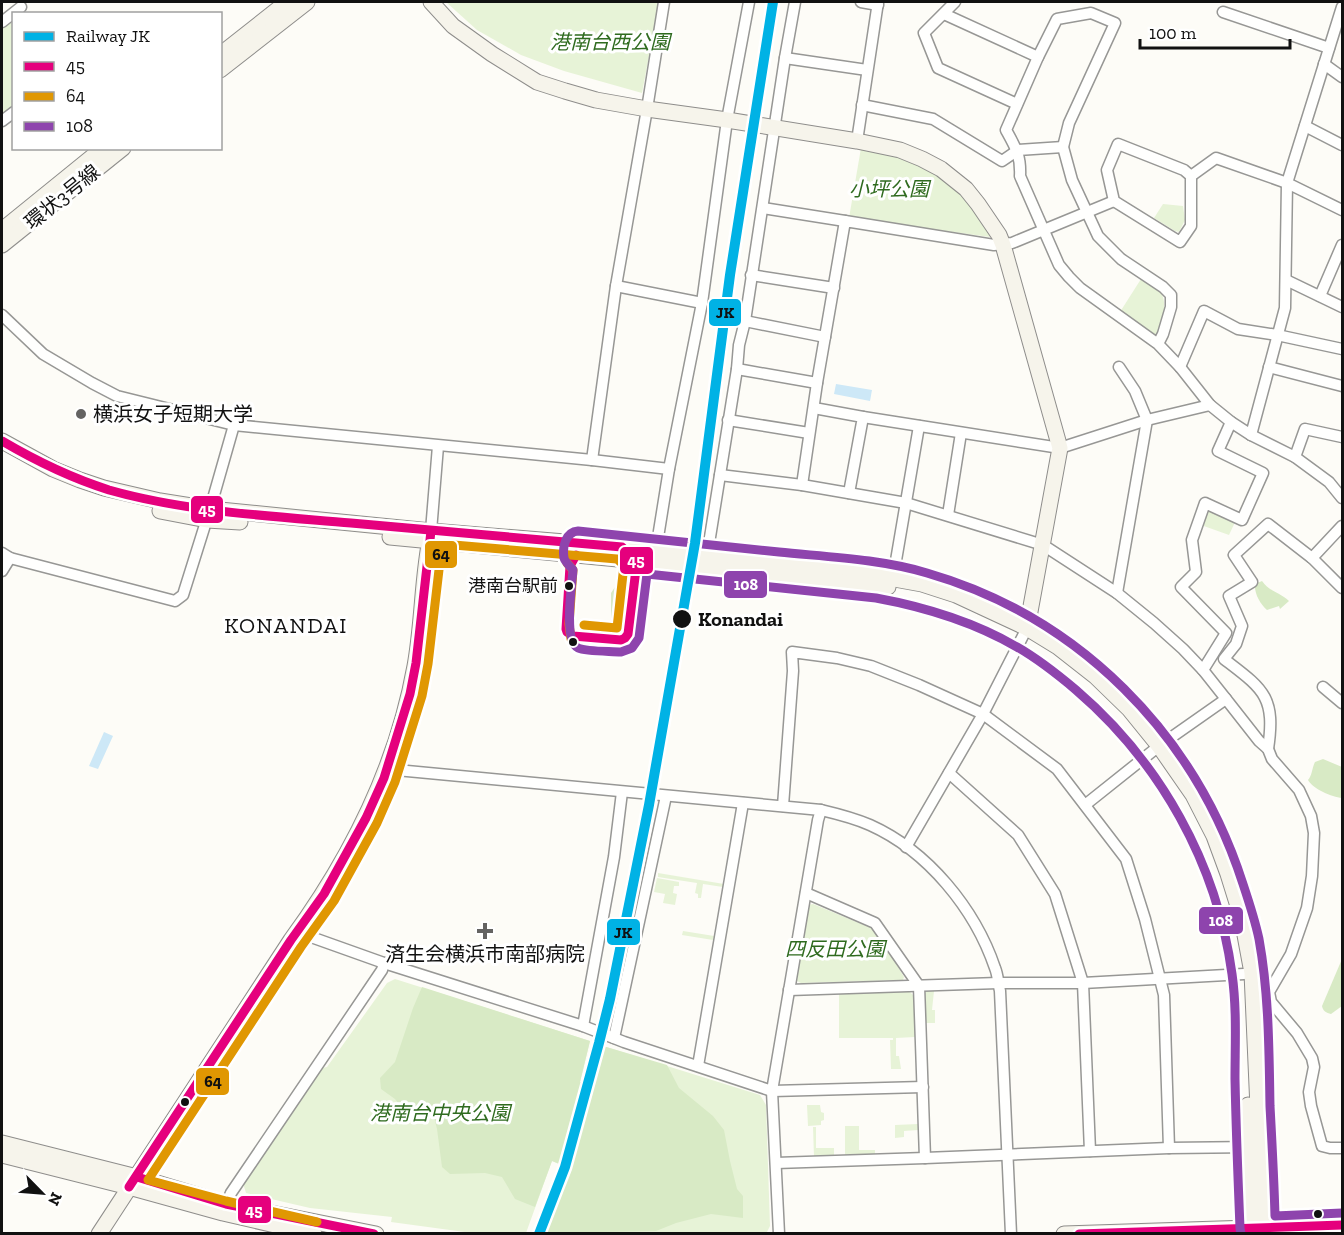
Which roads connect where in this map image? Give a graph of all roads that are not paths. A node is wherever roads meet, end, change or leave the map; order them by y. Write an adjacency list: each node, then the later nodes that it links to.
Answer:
1 (287, 2): 14 (street)
2 (307, 2): 18 (street)
3 (431, 2): 23 (street)
4 (664, 2): 23 (street)
5 (749, 2): 24 (street)
6 (795, 2): 16 (street)
7 (861, 2): 9 (street)
8 (956, 2): 12 (street)
9 (878, 3): 19 (street)
10 (1342, 7): 13 (street)
11 (1223, 12): 13 (street)
12 (944, 14): 15 (street); 21 (street)
13 (1329, 48): 17 (street)
14 (222, 53)
15 (1038, 57): 21 (street); 29 (street)
16 (785, 58): 19 (street); 26 (street)
17 (1324, 64): 20 (street); 25 (street)
18 (222, 68)
19 (867, 70): 22 (street)
20 (1342, 77)
21 (1017, 104): 32 (street)
22 (862, 105): 27 (street); 32 (street)
23 (647, 109): 24 (street); 47 (street)
24 (727, 120): 26 (street); 50 (street)
25 (1305, 126): 28 (street); 34 (street)
26 (774, 128): 27 (street); 36 (street)
27 (857, 141): 42 (street)
28 (1342, 145)
29 (1063, 147): 32 (street); 38 (street)
30 (101, 150): 40 (street, 環状3号線)
31 (121, 150): 44 (street, 環状3号線)
32 (1018, 150): 41 (street)
33 (1191, 176): 34 (street); 35 (street); 35 (street)
34 (1287, 183): 37 (street); 46 (street)
35 (1114, 201): 38 (street)
36 (763, 208): 39 (street); 45 (street)
37 (1342, 210)
38 (1086, 211): 41 (street); 56 (street)
39 (845, 221): 42 (street); 48 (street)
40 (2, 230)
41 (1043, 230): 42 (street); 56 (street)
42 (1003, 245): 78 (street)
43 (1342, 245): 49 (street)
44 (2, 246)
45 (751, 275): 48 (street); 53 (street)
46 (1286, 279): 49 (street); 54 (street)
47 (616, 286): 50 (street); 81 (street)
48 (834, 288): 55 (street)
49 (1320, 296): 51 (street)
50 (702, 303): 82 (street)
51 (1342, 308)
52 (2, 315): 70 (street)
53 (745, 321): 55 (street); 61 (street)
54 (1277, 335): 57 (street); 59 (street); 60 (street)
55 (825, 337): 62 (street)
56 (1158, 344): 59 (street)
57 (1342, 349)
58 (1119, 367): 68 (street)
59 (1180, 367): 64 (street)
60 (1269, 367): 63 (street); 74 (street)
61 (737, 369): 62 (street); 67 (street)
62 (817, 383): 65 (street)
63 (1342, 383)
64 (1210, 405): 68 (street); 69 (street)
65 (814, 408): 66 (street); 72 (street)
66 (863, 417): 71 (street); 85 (street)
67 (728, 420): 72 (street); 83 (street)
68 (1147, 420): 78 (street); 100 (street)
69 (1231, 422): 74 (street); 102 (street)
70 (234, 425): 77 (street); 88 (street)
71 (920, 426): 73 (street); 87 (street)
72 (809, 433): 84 (street)
73 (961, 433): 78 (street); 89 (street)
74 (1251, 435): 80 (street)
75 (1342, 437): 80 (street)
76 (2, 441): 88 (street)
77 (438, 446): 81 (street); 91 (street)
78 (1060, 448): 92 (street)
79 (2, 451): 88 (street)
80 (1295, 457): 86 (street)
81 (592, 460): 82 (street)
82 (669, 469): 94 (street)
83 (720, 475): 84 (street); 96 (street)
84 (802, 485): 85 (street)
85 (849, 494): 87 (street)
86 (1342, 498)
87 (906, 503): 89 (street); 98 (street)
88 (209, 514): 91 (street); 93 (street)
89 (948, 515): 92 (street)
90 (1342, 526): 95 (street)
91 (430, 536): 94 (street); 109 (street)
92 (1043, 545): 100 (street); 101 (street)
93 (6, 556): 97 (street)
94 (655, 557): 96 (street)
95 (1312, 558): 99 (street); 108 (street)
96 (706, 562): 98 (street); 101 (street)
97 (2, 571)
98 (892, 578): 101 (street)
99 (1342, 588)
100 (1117, 593): 102 (street)
101 (1025, 632): 106 (street); 107 (street)
102 (1203, 670): 104 (street)
103 (1323, 687): 105 (street)
104 (1226, 699): 107 (street); 108 (street)
105 (1342, 703)
106 (983, 714): 110 (street); 114 (street); 115 (street)
107 (1155, 749): 114 (street); 121 (street); 133 (street)
108 (1268, 749): 135 (street)
109 (386, 769): 111 (street); 119 (street)
110 (949, 773): 117 (street); 123 (street)
111 (622, 792): 112 (street); 127 (street)
112 (666, 796): 113 (street); 128 (street)
113 (743, 803): 115 (street); 129 (street)
114 (1085, 805): 122 (street)
115 (783, 806): 116 (street)
116 (821, 810): 117 (street); 118 (street)
117 (906, 847): 124 (street)
118 (806, 893): 125 (street); 126 (street)
119 (297, 932): 120 (street); 141 (street)
120 (384, 963): 127 (street); 142 (street)
121 (1244, 974): 122 (street); 133 (street)
122 (1161, 979): 123 (street); 134 (street)
123 (1083, 982): 124 (street); 136 (street)
124 (998, 983): 125 (street); 138 (street)
125 (919, 986): 126 (street); 130 (street)
126 (789, 990): 131 (street)
127 (583, 1026): 128 (street)
128 (614, 1038): 129 (street)
129 (698, 1066): 131 (street)
130 (923, 1087): 131 (street); 139 (street)
131 (772, 1091): 140 (street)
132 (2, 1143): 141 (street)
133 (1254, 1147): 134 (street); 144 (street)
134 (1169, 1148): 136 (street)
135 (1342, 1148)
136 (1090, 1151): 138 (street)
137 (2, 1155): 141 (street)
138 (1009, 1155): 139 (street); 149 (street)
139 (925, 1158): 140 (street)
140 (776, 1163): 148 (street)
141 (133, 1182): 142 (street); 145 (street)
142 (225, 1208): 146 (street); 147 (street)
143 (1342, 1225): 144 (street)
144 (1258, 1231): 150 (street)
145 (99, 1233)
146 (314, 1233)
147 (376, 1233)
148 (779, 1233)
149 (1011, 1233)
150 (1064, 1233)

